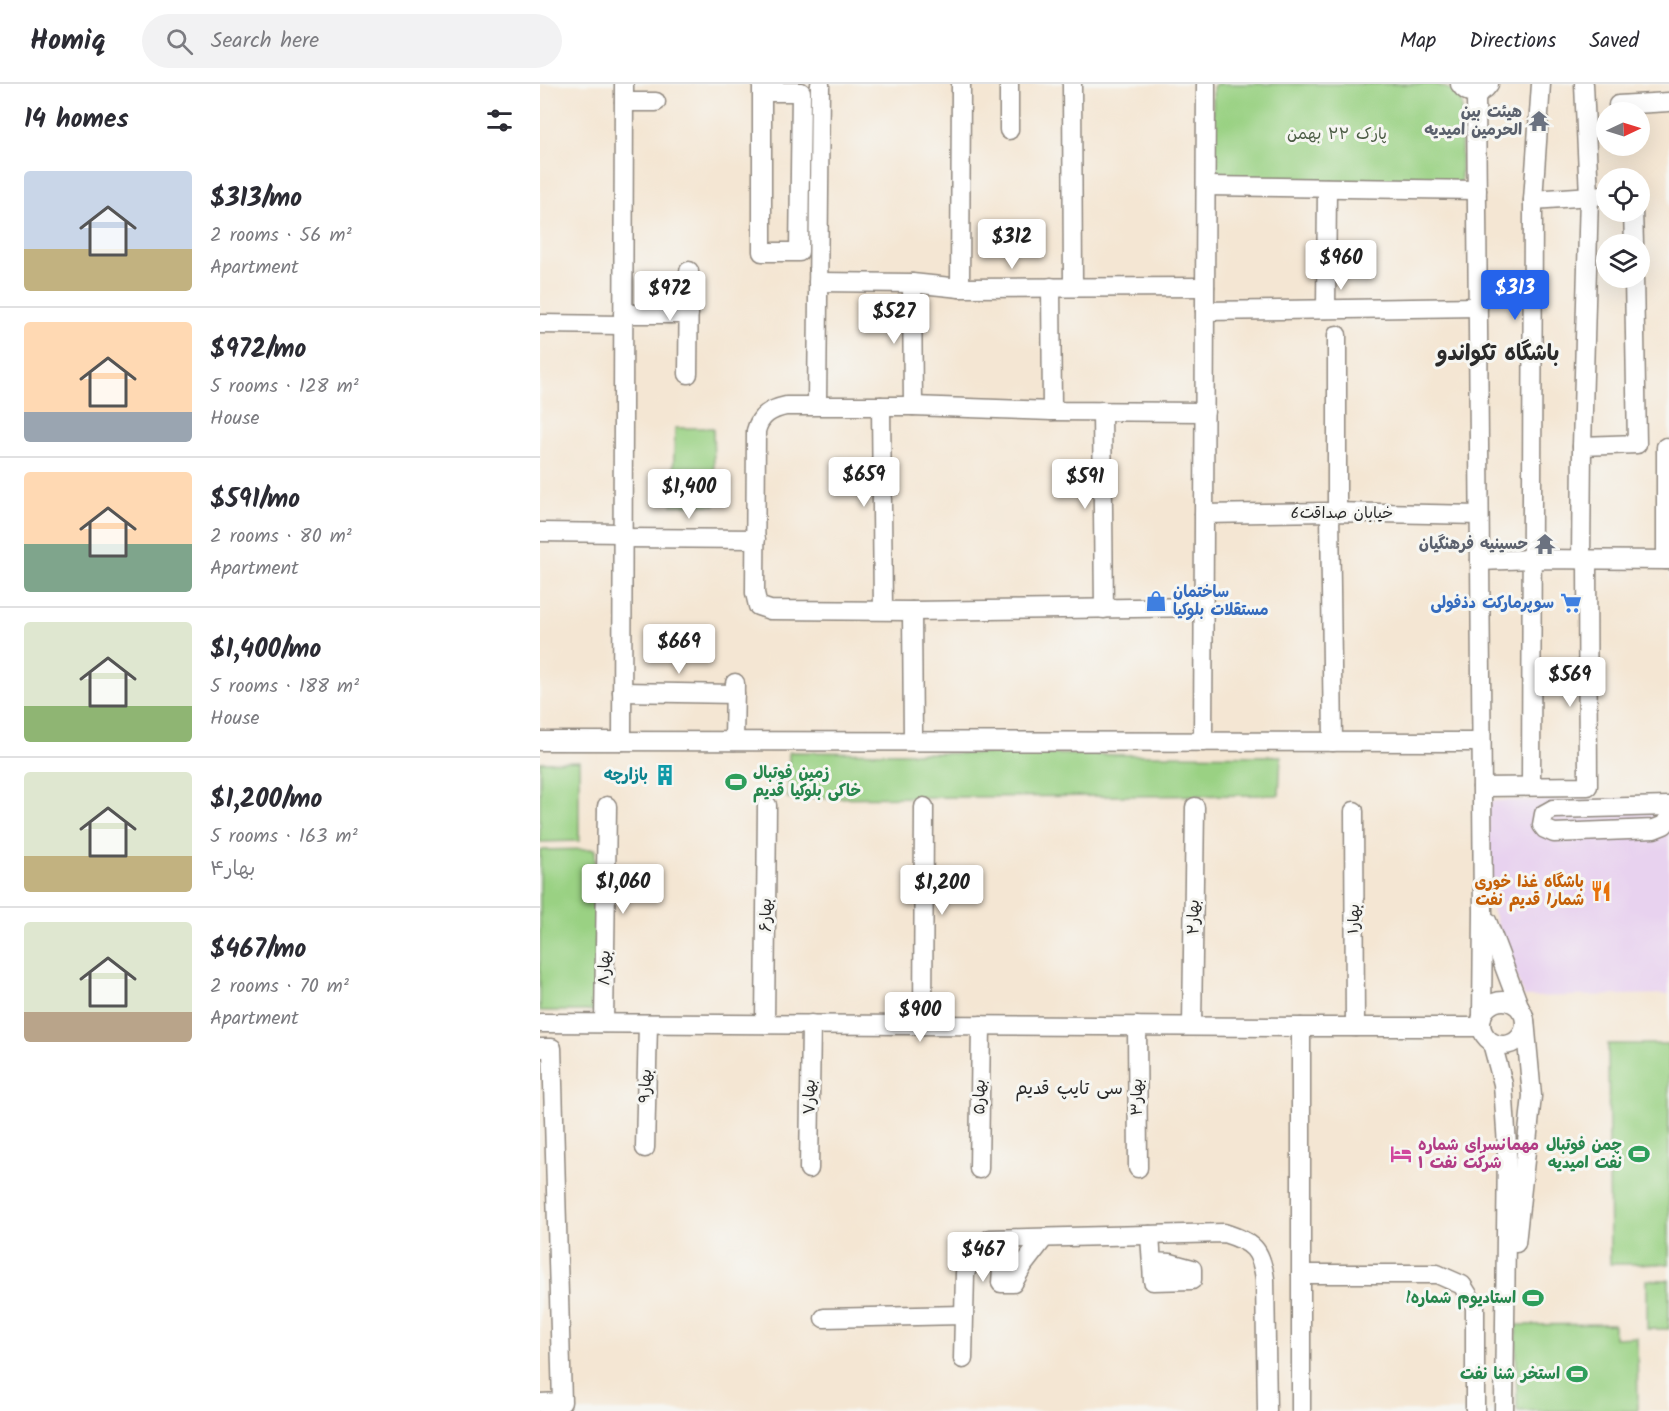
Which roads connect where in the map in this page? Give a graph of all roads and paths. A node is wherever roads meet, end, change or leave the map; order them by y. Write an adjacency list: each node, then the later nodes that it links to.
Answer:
1 (820, 84): 24 (street)
2 (961, 84): 29 (street)
3 (1009, 84): 15 (street)
4 (1072, 84): 27 (street)
5 (1206, 84): 17 (street)
6 (1460, 84): 10 (street)
7 (1541, 84): 21 (street)
8 (1584, 84): 16 (street)
9 (763, 88): 9 (street)
10 (1483, 89): 19 (street)
11 (624, 93): 12 (street); 35 (street)
12 (656, 102)
13 (1669, 102): 14 (street)
14 (1650, 103)
15 (1009, 130)
16 (1596, 180)
17 (1206, 186): 18 (street); 28 (street)
18 (1327, 188): 19 (street); 32 (street)
19 (1477, 190): 31 (street)
20 (1596, 196): 21 (street)
21 (1533, 200): 53 (street)
22 (1596, 222): 45 (street)
23 (689, 271): 34 (street)
24 (819, 282): 25 (street); 39 (street)
25 (912, 283): 29 (street); 41 (street)
26 (1052, 287): 27 (street); 29 (street); 42 (street)
27 (1073, 287): 28 (street)
28 (1205, 287): 33 (street)
29 (960, 288)
30 (1634, 288): 45 (street)
31 (1478, 307): 32 (street); 49 (street)
32 (1326, 309): 33 (street)
33 (1205, 311): 44 (street)
34 (688, 314): 35 (street); 38 (street)
35 (623, 320): 36 (street); 51 (street)
36 (540, 324)
37 (1337, 335): 47 (street)
38 (688, 374)
39 (816, 405): 40 (street); 52 (street)
40 (881, 406): 41 (street); 59 (street)
41 (913, 406): 42 (street)
42 (1052, 411): 43 (street)
43 (1102, 411): 44 (street); 58 (street)
44 (1205, 412): 48 (street)
45 (1582, 446): 54 (street)
46 (1666, 447): 55 (street)
47 (1333, 512): 48 (street, خیابان صداقت6); 49 (street, خیابان صداقت6); 67 (street)
48 (1204, 514): 57 (street)
49 (1479, 515): 56 (street)
50 (540, 532): 51 (street)
51 (623, 535): 52 (street); 61 (street)
52 (756, 539): 59 (street)
53 (1532, 559): 54 (street); 56 (street); 69 (street)
54 (1584, 560): 55 (street); 69 (street)
55 (1668, 560)
56 (1480, 561): 68 (street)
57 (1204, 608): 58 (street); 66 (street)
58 (1104, 609): 60 (street)
59 (883, 610): 60 (street)
60 (912, 611): 65 (street)
61 (622, 692): 63 (street); 64 (street)
62 (540, 741): 63 (street)
63 (622, 741): 64 (street)
64 (734, 741): 65 (street)
65 (914, 741): 66 (street)
66 (1203, 741): 67 (street)
67 (1333, 742): 68 (street)
68 (1481, 742): 70 (street)
69 (1531, 786): 70 (street)
70 (1482, 787): 78 (street)
71 (767, 805): 84 (street, بهار۶)
72 (607, 806): 82 (street, بهار۸)
73 (1669, 806): 77 (street)
74 (924, 807): 86 (street)
75 (1196, 807): 89 (street, بهار۲)
76 (1354, 811): 91 (street, بهار۱)
77 (1669, 818)
78 (1483, 911): 79 (street); 80 (street)
79 (1523, 1015): 80 (street); 92 (street); 104 (street)
80 (1481, 1022): 91 (street); 92 (street)
81 (540, 1023): 82 (street)
82 (604, 1023): 83 (street)
83 (648, 1024): 84 (street); 94 (street, بهار۹)
84 (765, 1024): 85 (street)
85 (811, 1024): 86 (street); 97 (street, بهار۷)
86 (923, 1025): 87 (street)
87 (981, 1025): 88 (street); 95 (street, بهار۵)
88 (1137, 1026): 89 (street); 96 (street, بهار۳)
89 (1192, 1026): 90 (street)
90 (1300, 1027): 91 (street); 102 (street)
91 (1355, 1027)
92 (1492, 1043): 104 (street)
93 (540, 1048): 107 (street)
94 (645, 1148)
95 (979, 1168)
96 (1138, 1168)
97 (809, 1169)
98 (1150, 1235): 99 (street); 100 (street); 108 (street)
99 (1044, 1238): 101 (street); 103 (street)
100 (1152, 1262)
101 (1024, 1264)
102 (1301, 1274): 109 (street); 110 (street)
103 (963, 1315): 105 (street); 106 (street)
104 (1504, 1316): 111 (street)
105 (824, 1318)
106 (963, 1359)
107 (540, 1403)
108 (1267, 1411)
109 (1301, 1411)
110 (1475, 1411)
111 (1504, 1411)

